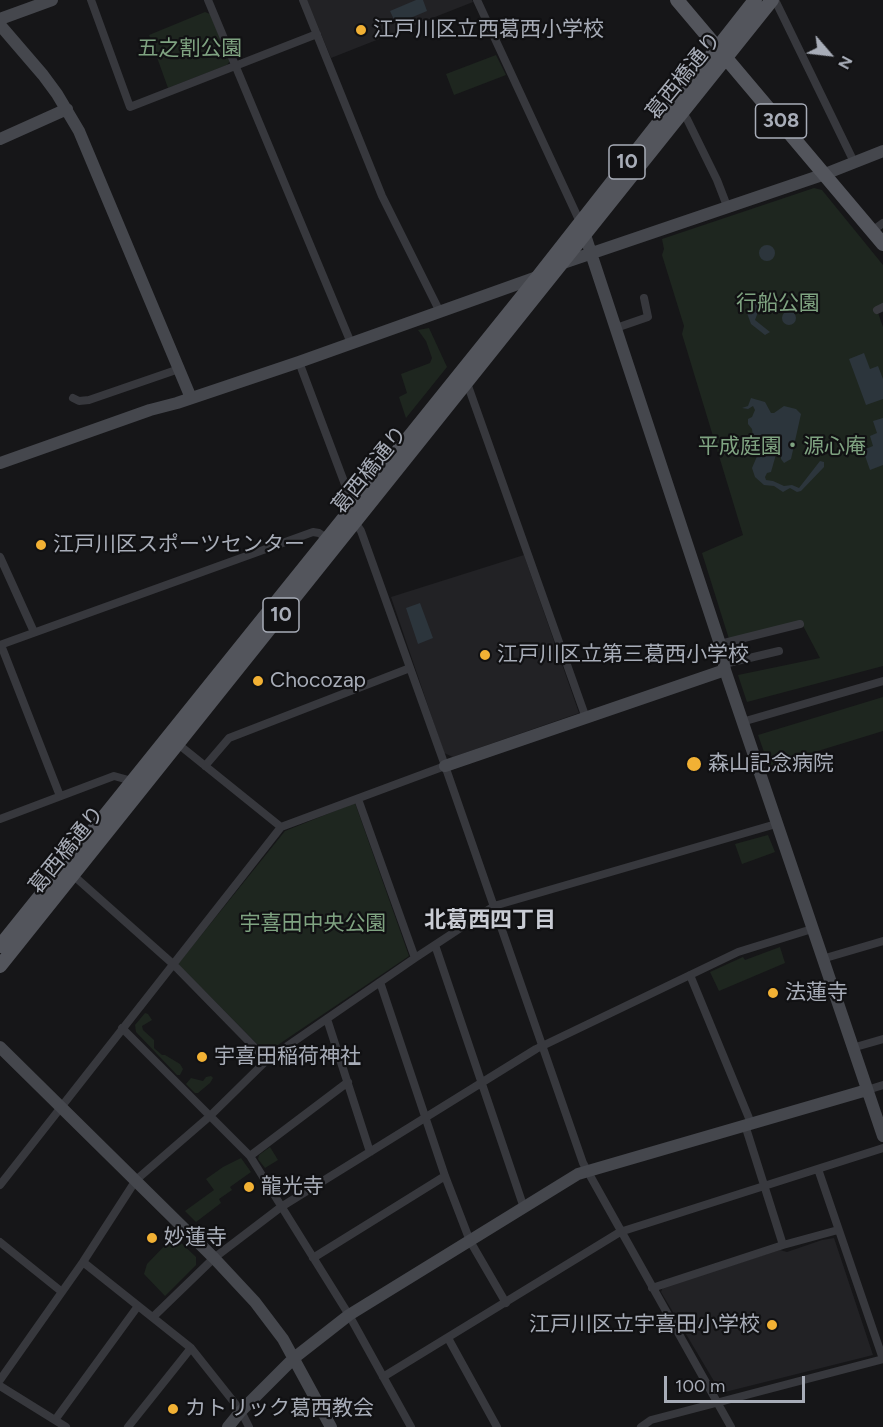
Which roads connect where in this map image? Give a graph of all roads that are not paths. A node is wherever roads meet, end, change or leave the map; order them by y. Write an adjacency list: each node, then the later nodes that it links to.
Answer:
1 (52, 0): 9 (street)
2 (91, 0): 13 (street)
3 (208, 0): 13 (street)
4 (303, 0): 11 (street)
5 (477, 0): 22 (street)
6 (677, 0): 12 (main road, 308)
7 (755, 0): 12 (main road, 葛西橋通り / 10)
8 (774, 0): 12 (main road, 葛西橋通り / 10); 18 (street)
9 (0, 19)
10 (0, 25): 14 (street)
11 (317, 34): 13 (street); 28 (street)
12 (722, 52): 15 (main road, 葛西橋通り / 10); 19 (main road, 308); 22 (main road, 葛西橋通り / 10)
13 (235, 66): 30 (street)
14 (67, 109): 16 (street); 32 (street)
15 (682, 112): 20 (street); 22 (main road, 葛西橋通り / 10)
16 (0, 139)
17 (883, 151): 18 (street)
18 (854, 162): 19 (street)
19 (825, 174): 20 (street); 21 (main road, 308)
20 (727, 206): 24 (street)
21 (878, 227): 23 (main road, 308)
22 (583, 228): 24 (street); 25 (main road, 葛西橋通り / 10); 26 (main road, 葛西橋通り / 10)
23 (883, 244)
24 (592, 253): 25 (street); 29 (street)
25 (561, 264): 26 (street); 33 (main road, 葛西橋通り / 10)
26 (537, 278): 28 (street); 37 (main road, 葛西橋通り / 10)
27 (644, 298): 29 (street)
28 (440, 312): 30 (street)
29 (616, 328): 43 (street)
30 (351, 343): 31 (street)
31 (299, 362): 35 (street); 37 (street)
32 (179, 369): 34 (street); 35 (street)
33 (467, 383): 38 (main road, 葛西橋通り / 10); 49 (street)
34 (73, 398)
35 (191, 398): 36 (street)
36 (0, 463)
37 (353, 506): 38 (street); 39 (main road, 葛西橋通り / 10)
38 (355, 522): 39 (main road, 葛西橋通り / 10); 47 (street)
39 (332, 542): 42 (street); 51 (main road, 葛西橋通り / 10); 54 (main road, 葛西橋通り / 10)
40 (0, 557): 42 (street)
41 (800, 624): 43 (street)
42 (34, 632): 44 (street)
43 (720, 644): 46 (street)
44 (1, 645): 55 (street)
45 (779, 651): 46 (street)
46 (725, 667): 49 (street); 50 (street)
47 (410, 668): 52 (street); 53 (street)
48 (883, 681): 50 (street)
49 (586, 718): 53 (street)
50 (742, 722): 58 (street)
51 (178, 744): 52 (street); 60 (main road, 葛西橋通り / 10)
52 (205, 766): 59 (street)
53 (445, 766): 56 (street); 61 (street)
54 (132, 781): 55 (street); 65 (main road, 葛西橋通り / 10)
55 (60, 796): 57 (street)
56 (358, 799): 59 (street); 66 (street)
57 (0, 819)
58 (776, 824): 61 (street); 62 (street)
59 (281, 827): 68 (street)
60 (74, 876): 68 (street); 69 (main road, 葛西橋通り / 10)
61 (494, 906): 64 (street); 75 (street)
62 (812, 929): 67 (street); 70 (street)
63 (883, 941): 67 (street)
64 (435, 945): 66 (street); 80 (street)
65 (0, 946)
66 (415, 958): 71 (street)
67 (822, 959): 82 (street)
68 (173, 964): 73 (street); 78 (street)
69 (0, 966)
70 (690, 975): 75 (street); 86 (street)
71 (380, 982): 72 (street); 85 (street)
72 (327, 1019): 78 (street); 79 (street)
73 (122, 1028): 83 (street); 84 (street)
74 (883, 1039): 76 (street)
75 (542, 1046): 80 (street); 92 (street)
76 (859, 1046)
77 (0, 1047): 83 (street)
78 (267, 1060): 84 (street)
79 (348, 1082): 89 (street); 90 (street)
80 (481, 1082): 85 (street); 98 (street)
81 (883, 1085): 82 (street)
82 (867, 1090): 86 (street); 87 (street)
83 (62, 1106): 94 (street); 95 (street)
84 (210, 1116): 90 (street); 94 (street)
85 (426, 1119): 89 (street); 93 (street)
86 (748, 1124): 92 (street); 96 (street)
87 (883, 1136)
88 (883, 1148): 91 (street)
89 (370, 1152): 97 (street)
90 (250, 1156): 97 (street)
91 (818, 1169): 96 (street); 99 (street)
92 (586, 1171): 98 (street); 100 (street)
93 (445, 1176): 101 (street); 105 (street)
94 (136, 1180): 104 (street); 106 (street)
95 (0, 1185)
96 (764, 1186): 100 (street); 103 (street)
97 (281, 1207): 104 (street); 105 (street)
98 (524, 1208): 101 (street)
99 (838, 1230): 103 (street); 116 (street)
100 (620, 1232): 107 (street); 109 (street)
101 (470, 1241): 109 (street); 111 (street)
102 (0, 1242): 108 (street)
103 (783, 1245): 107 (street)
104 (214, 1258): 112 (street); 115 (street)
105 (313, 1258): 111 (street)
106 (83, 1262): 108 (street); 110 (street)
107 (652, 1288): 120 (street)
108 (62, 1292): 118 (street)
109 (506, 1303): 113 (street)
110 (138, 1306): 112 (street); 122 (street)
111 (349, 1315): 115 (street); 117 (street)
112 (153, 1317): 114 (street)
113 (448, 1338): 117 (street); 130 (street)
114 (191, 1348): 121 (street); 125 (street)
115 (294, 1358): 121 (street); 128 (street)
116 (883, 1359): 120 (street)
117 (384, 1377): 129 (street)
118 (0, 1380)
119 (0, 1386): 122 (street)
120 (716, 1402): 123 (street); 131 (street)
121 (241, 1412): 126 (street); 127 (street)
122 (55, 1420): 124 (street)
123 (647, 1425)
124 (66, 1427)
125 (128, 1427)
126 (228, 1427)
127 (249, 1427)
128 (331, 1427)
129 (411, 1427)
130 (497, 1427)
131 (731, 1427)

